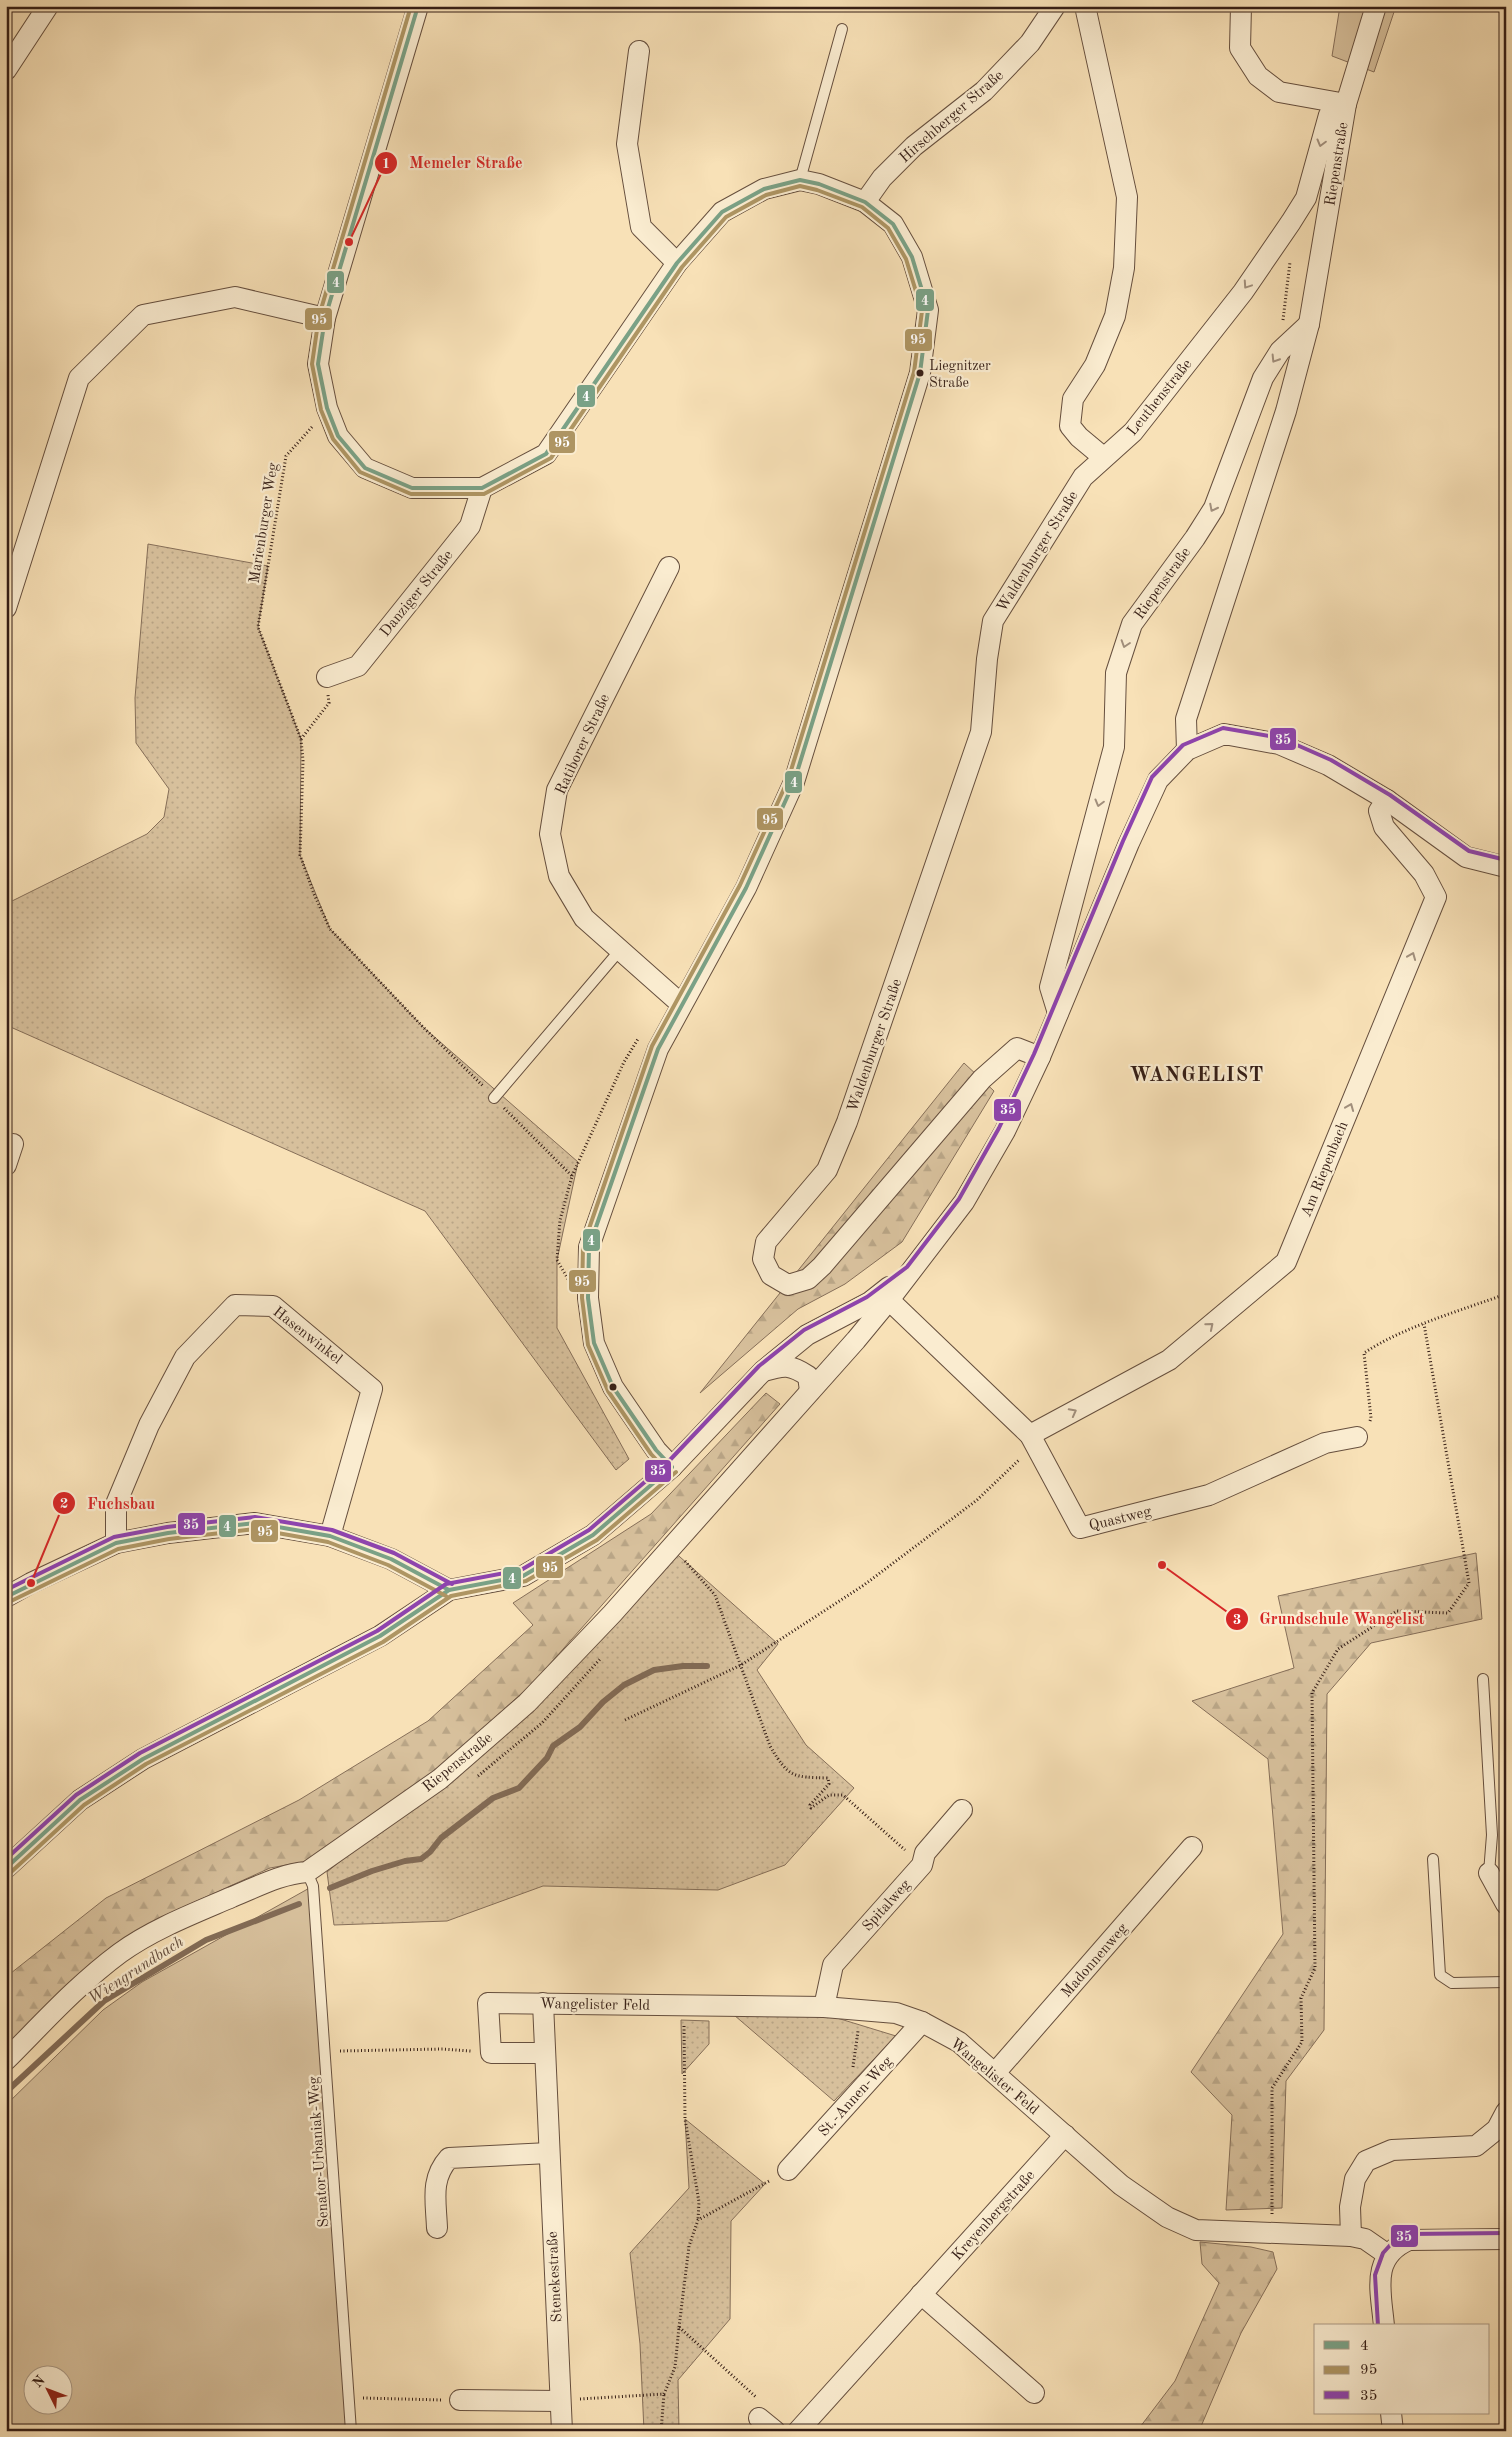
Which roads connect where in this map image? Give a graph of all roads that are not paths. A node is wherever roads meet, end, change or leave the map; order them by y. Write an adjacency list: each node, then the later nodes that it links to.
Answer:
1 (48, 6): 9 (street)
2 (418, 6): 14 (street)
3 (1055, 6): 12 (street, Hirschberger Straße)
4 (1085, 6): 16 (street)
5 (1241, 6): 10 (street)
6 (1376, 6): 10 (street, Riepenstraße)
7 (842, 29): 11 (lane)
8 (639, 51): 13 (street)
9 (6, 70)
10 (1346, 104): 15 (street, Riepenstraße); 16 (street, Leuthenstraße, one-way to 16)
11 (800, 180): 12 (street); 13 (street)
12 (865, 202): 25 (street)
13 (677, 263): 17 (street)
14 (325, 318): 17 (street); 19 (street)
15 (1309, 324): 21 (street, Riepenstraße); 26 (street, Riepenstraße, one-way to 26)
16 (1103, 457): 27 (street, Waldenburger Straße)
17 (482, 488): 20 (street, Danziger Straße)
18 (669, 567): 24 (street, Ratiborer Straße)
19 (6, 608)
20 (327, 677)
21 (1188, 750): 22 (street); 26 (street, Riepenstraße)
22 (1387, 800): 23 (street); 36 (street, Am Riepenbach, one-way to 22)
23 (1506, 867)
24 (620, 950): 25 (street, Ratiborer Straße); 28 (lane)
25 (680, 1004): 37 (street)
26 (1058, 1013): 27 (street, Riepenstraße)
27 (1040, 1057): 31 (street, Riepenstraße)
28 (494, 1098)
29 (13, 1144): 30 (street)
30 (6, 1165)
31 (911, 1271): 32 (street, Riepenstraße); 33 (street)
32 (889, 1300): 34 (street, Riepenstraße); 36 (street, Quastweg)
33 (763, 1371): 34 (street); 37 (street)
34 (810, 1391): 47 (street, Riepenstraße)
35 (1357, 1437): 36 (street, Quastweg)
36 (1032, 1440)
37 (672, 1467): 40 (street)
38 (330, 1536): 39 (street); 39 (street, Hasenwinkel); 40 (street)
39 (116, 1543): 41 (street)
40 (449, 1590): 46 (street)
41 (6, 1597)
42 (1483, 1679): 48 (lane)
43 (962, 1810): 52 (street, Spitalweg)
44 (1192, 1847): 56 (street, Madonnenweg)
45 (1434, 1859): 50 (lane)
46 (6, 1868)
47 (307, 1872): 55 (street, Riepenstraße); 72 (lane, Senator-Urbaniak-Weg)
48 (1489, 1873): 49 (street)
49 (1506, 1904)
50 (1506, 1982)
51 (543, 2003): 52 (street, Wangelister Feld); 54 (street, Stenekestraße); 54 (street, Wangelister Feld)
52 (824, 2006): 53 (street, Wangelister Feld)
53 (922, 2022): 56 (street, Wangelister Feld); 60 (street, St.-Annen-Weg)
54 (544, 2053): 59 (street, Stenekestraße)
55 (6, 2060)
56 (995, 2073): 58 (street, Wangelister Feld)
57 (1506, 2112): 62 (street)
58 (1065, 2136): 62 (street, Wangelister Feld); 65 (street, Kreyenbergstraße)
59 (549, 2154): 61 (street); 69 (street, Stenekestraße)
60 (788, 2170)
61 (437, 2228)
62 (1351, 2236): 64 (street, Wangelister Feld)
63 (1506, 2239): 64 (street)
64 (1388, 2255): 66 (street)
65 (920, 2294): 67 (street); 75 (street, Kreyenbergstraße)
66 (1384, 2324)
67 (1034, 2393)
68 (460, 2400): 69 (street)
69 (560, 2401): 73 (street, Stenekestraße)
70 (1391, 2414): 76 (street)
71 (759, 2418): 74 (street)
72 (351, 2431)
73 (562, 2431)
74 (775, 2431)
75 (798, 2431)
76 (1393, 2431)

